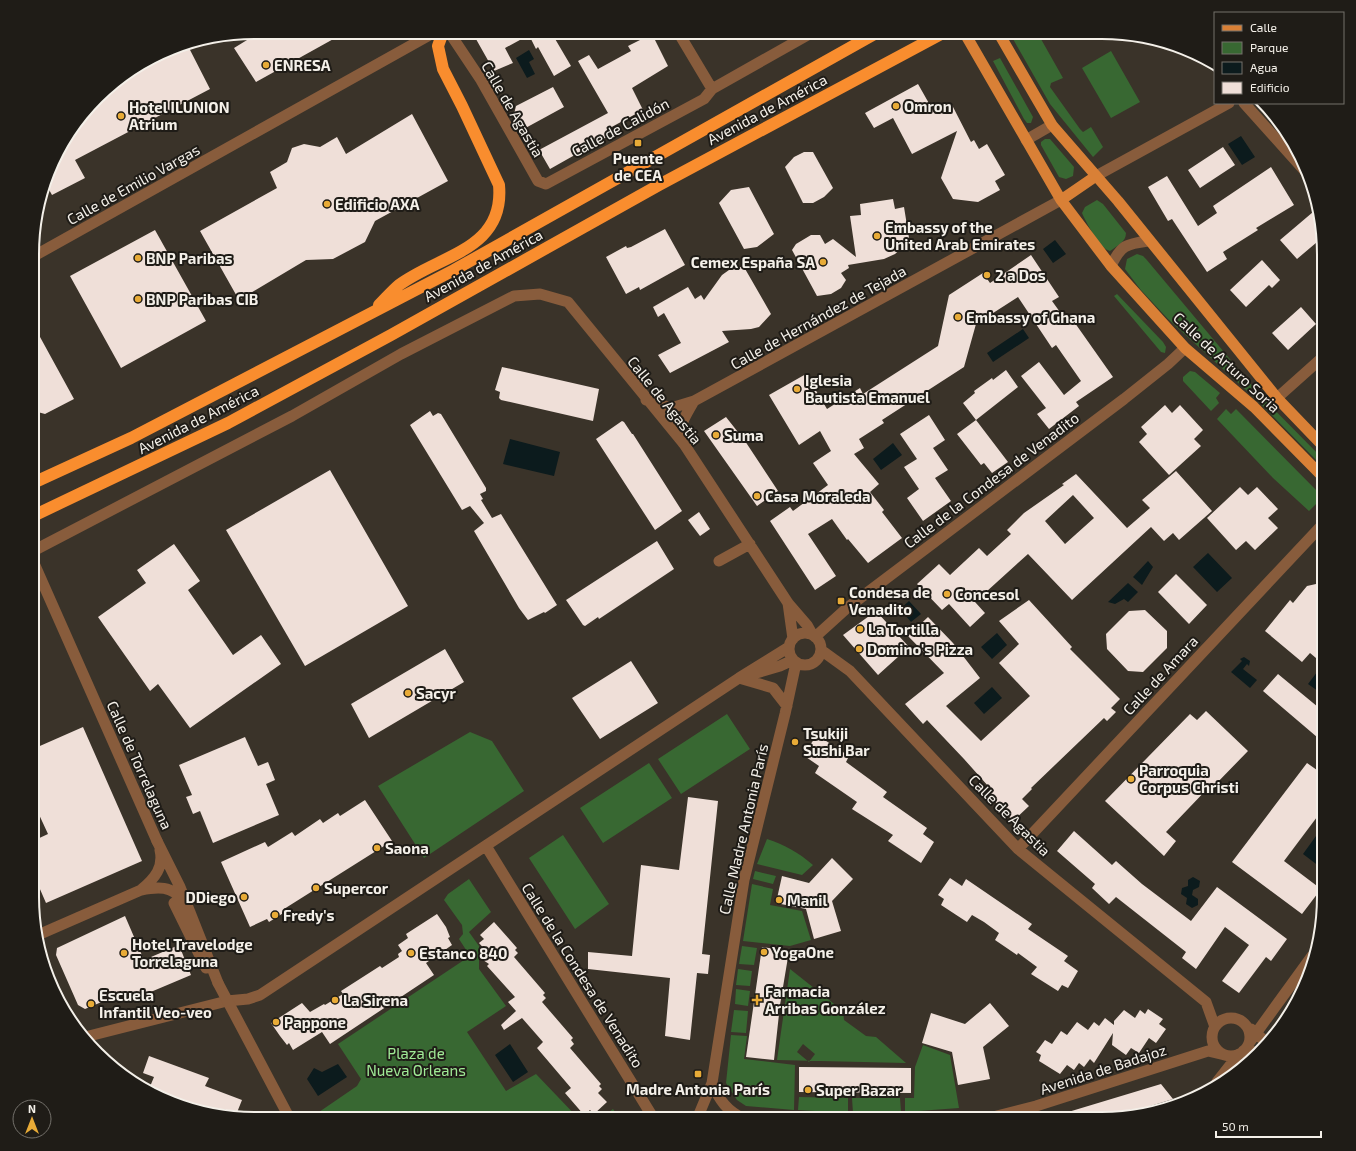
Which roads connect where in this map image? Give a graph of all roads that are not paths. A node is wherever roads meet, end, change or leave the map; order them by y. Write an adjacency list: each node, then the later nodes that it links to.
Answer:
1 (422, 39): 20 (street, Calle de Emilio Vargas)
2 (440, 39): 22 (highway)
3 (454, 39): 17 (street, Calle de Agastia)
4 (682, 39): 10 (street)
5 (801, 39): 10 (street, Calle de Calidón)
6 (866, 39): 22 (highway, Avenida de América)
7 (932, 39): 32 (highway, Avenida de América)
8 (968, 39): 14 (main road, Calle de Arturo Soria)
9 (1002, 39): 13 (main road, Calle de Arturo Soria)
10 (712, 89): 17 (street, Calle de Calidón)
11 (1227, 104): 16 (street)
12 (1245, 104): 15 (street)
13 (1052, 125): 14 (street); 16 (main road, Calle de Arturo Soria)
14 (1026, 140): 18 (main road, Calle de Arturo Soria)
15 (1296, 161)
16 (1096, 176): 18 (main road); 19 (main road, Calle de Arturo Soria)
17 (538, 181)
18 (1062, 200): 21 (main road, Calle de Arturo Soria); 27 (street, Calle de Hernández de Tejada)
19 (1148, 241): 21 (street); 25 (main road, Calle de Arturo Soria)
20 (39, 253)
21 (1111, 266): 23 (main road, Calle de Arturo Soria)
22 (370, 314): 31 (highway, Avenida de América)
23 (1185, 348): 30 (main road, Calle de Arturo Soria); 39 (street, Calle de la Condesa de Venadito)
24 (1317, 362): 25 (street)
25 (1277, 398): 28 (main road, Calle de Arturo Soria)
26 (646, 400): 27 (street, Calle de Hernández de Tejada); 29 (street, Calle de Agastia); 35 (street, Calle de Agastia)
27 (694, 401): 29 (street)
28 (1317, 440)
29 (684, 444): 34 (street, Calle de Agastia)
30 (1317, 471)
31 (39, 480)
32 (39, 513)
33 (1317, 530): 47 (street, Calle de Amara)
34 (750, 544): 36 (street); 38 (street, Calle de Agastia)
35 (39, 548)
36 (719, 561)
37 (39, 574): 45 (street, Calle de Torrelaguna)
38 (788, 603): 39 (street, Calle de Agastia); 40 (street, Calle de Agastia)
39 (814, 635): 40 (street); 41 (street)
40 (791, 643): 42 (street); 43 (street)
41 (821, 650): 42 (street); 47 (street, Calle de Agastia)
42 (794, 662): 43 (street); 44 (street, Calle Madre Antonia París)
43 (739, 678): 44 (street); 46 (street)
44 (787, 706): 64 (street, Calle Madre Antonia París)
45 (157, 841): 49 (street); 50 (street, Calle de Torrelaguna)
46 (486, 846): 54 (street); 66 (street, Calle de la Condesa de Venadito)
47 (1018, 849): 56 (street, Calle de Agastia)
48 (169, 889): 49 (street); 50 (street); 53 (street, Calle de Torrelaguna)
49 (141, 890): 51 (street)
50 (192, 917): 53 (street, Calle de Torrelaguna)
51 (42, 933)
52 (1307, 963): 57 (street)
53 (218, 983): 54 (street, Calle de Torrelaguna)
54 (227, 1001): 58 (street); 65 (street, Calle de Torrelaguna)
55 (1244, 1024): 56 (street); 57 (street); 61 (street)
56 (1215, 1027): 60 (street)
57 (1256, 1032): 59 (street); 61 (street)
58 (89, 1036)
59 (1264, 1040)
60 (1210, 1046): 61 (street); 69 (street, Avenida de Badajoz)
61 (1240, 1052): 62 (street); 63 (street)
62 (1251, 1052)
63 (1221, 1076)
64 (713, 1079): 67 (street); 68 (street)
65 (286, 1112)
66 (650, 1112)
67 (700, 1112)
68 (733, 1112)
69 (1012, 1112)

